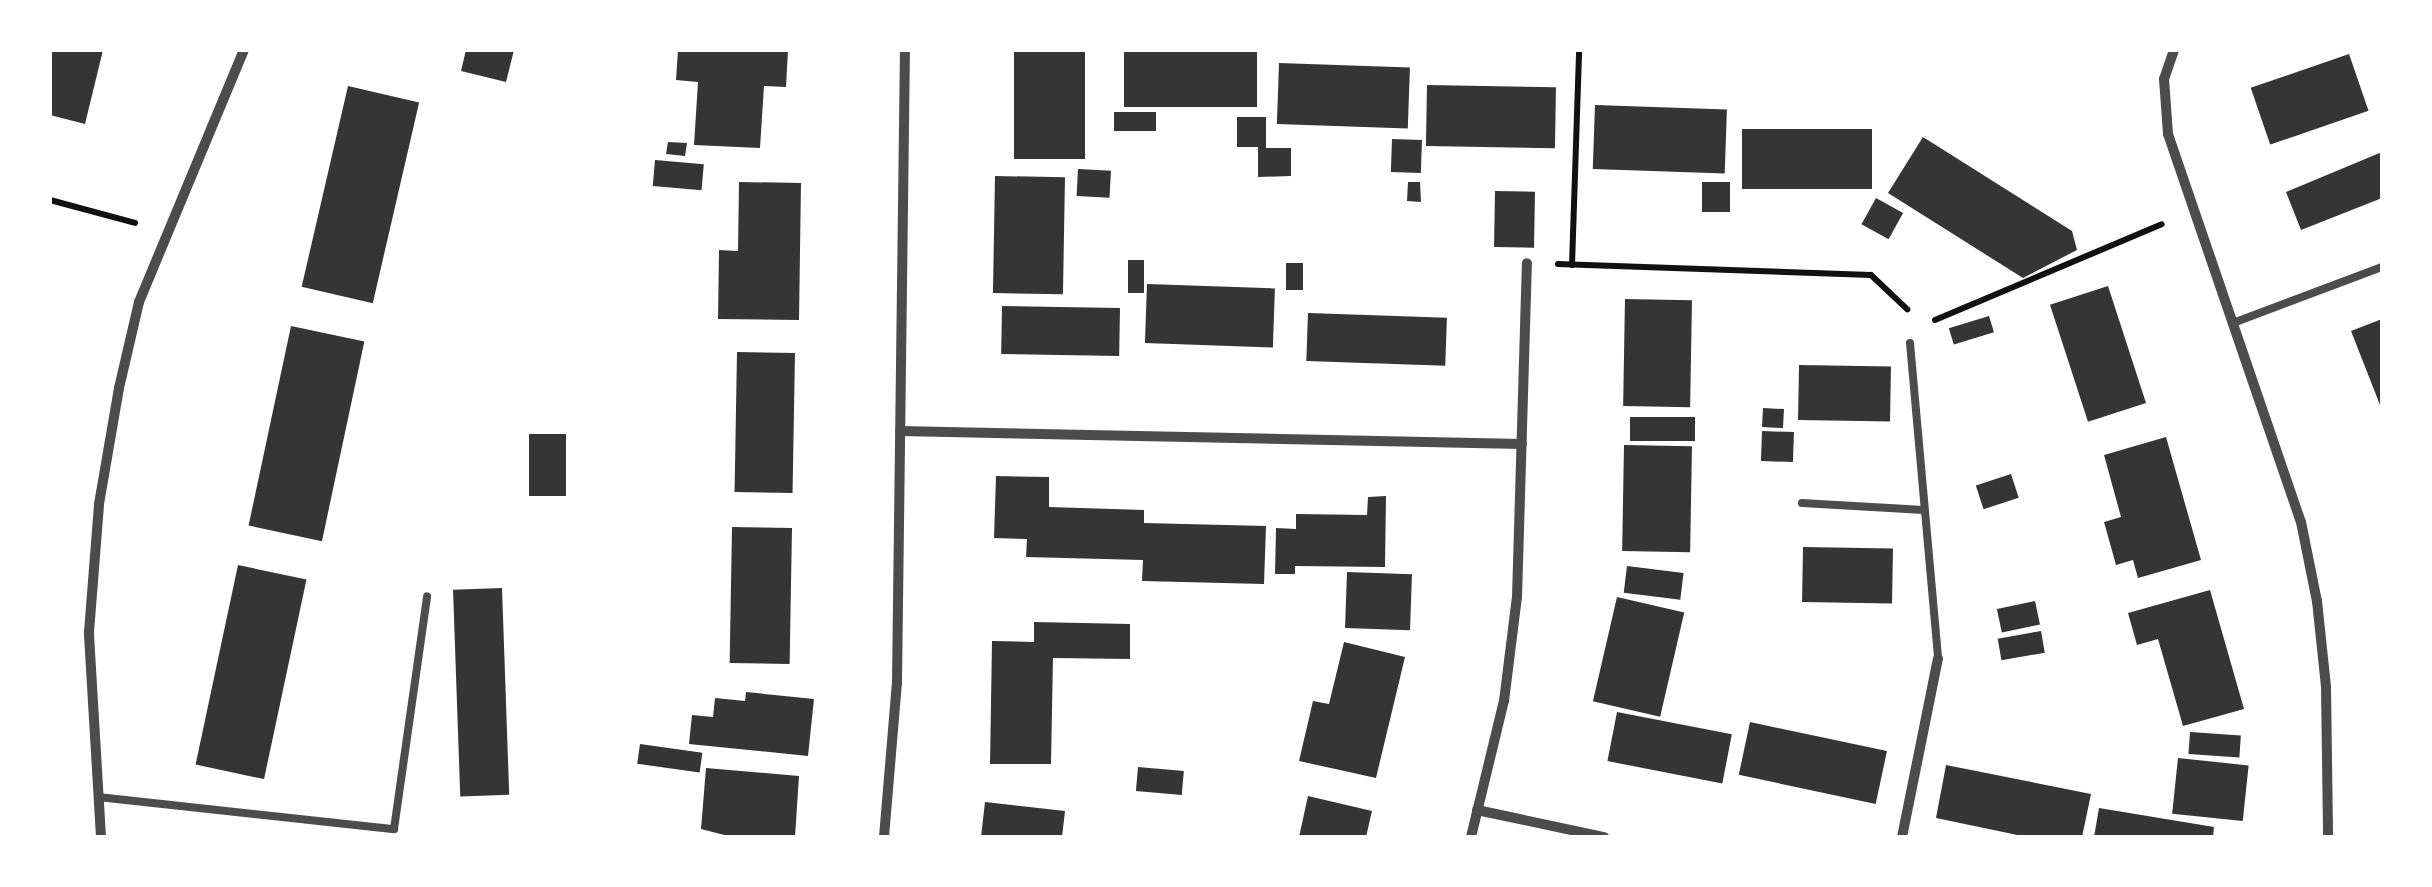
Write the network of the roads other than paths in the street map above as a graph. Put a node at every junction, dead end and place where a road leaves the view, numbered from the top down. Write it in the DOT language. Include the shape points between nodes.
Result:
graph roads {
  1 [pos="244,50"];
  2 [pos="906,50"];
  3 [pos="2174,50"];
  4 [pos="1527,263"];
  5 [pos="2382,267"];
  6 [pos="2232,323"];
  7 [pos="1910,343"];
  8 [pos="900,431"];
  9 [pos="1522,444"];
  10 [pos="1802,503"];
  11 [pos="1924,510"];
  12 [pos="427,596"];
  13 [pos="1938,659"];
  14 [pos="98,797"];
  15 [pos="1477,810"];
  16 [pos="102,837"];
  17 [pos="884,837"];
  18 [pos="1470,837"];
  19 [pos="1604,837"];
  20 [pos="1902,837"];
  21 [pos="2328,837"];
  1 -- 14 [label="street" via="139,302 99,504 89,632"];
  2 -- 8 [label="street"];
  3 -- 6 [label="street" via="2164,79 2168,134"];
  4 -- 9 [label="street"];
  5 -- 6 [label="lane"];
  6 -- 21 [label="street" via="2301,522 2317,602 2326,687"];
  7 -- 11 [label="lane"];
  8 -- 9 [label="street"];
  8 -- 17 [label="street" via="897,683"];
  9 -- 15 [label="street" via="1517,598 1504,701"];
  10 -- 11 [label="lane"];
  11 -- 13 [label="lane"];
  12 -- 14 [label="lane" via="394,829"];
  13 -- 20 [label="street"];
  14 -- 16 [label="street"];
  15 -- 18 [label="street"];
  15 -- 19 [label="street"];
}
